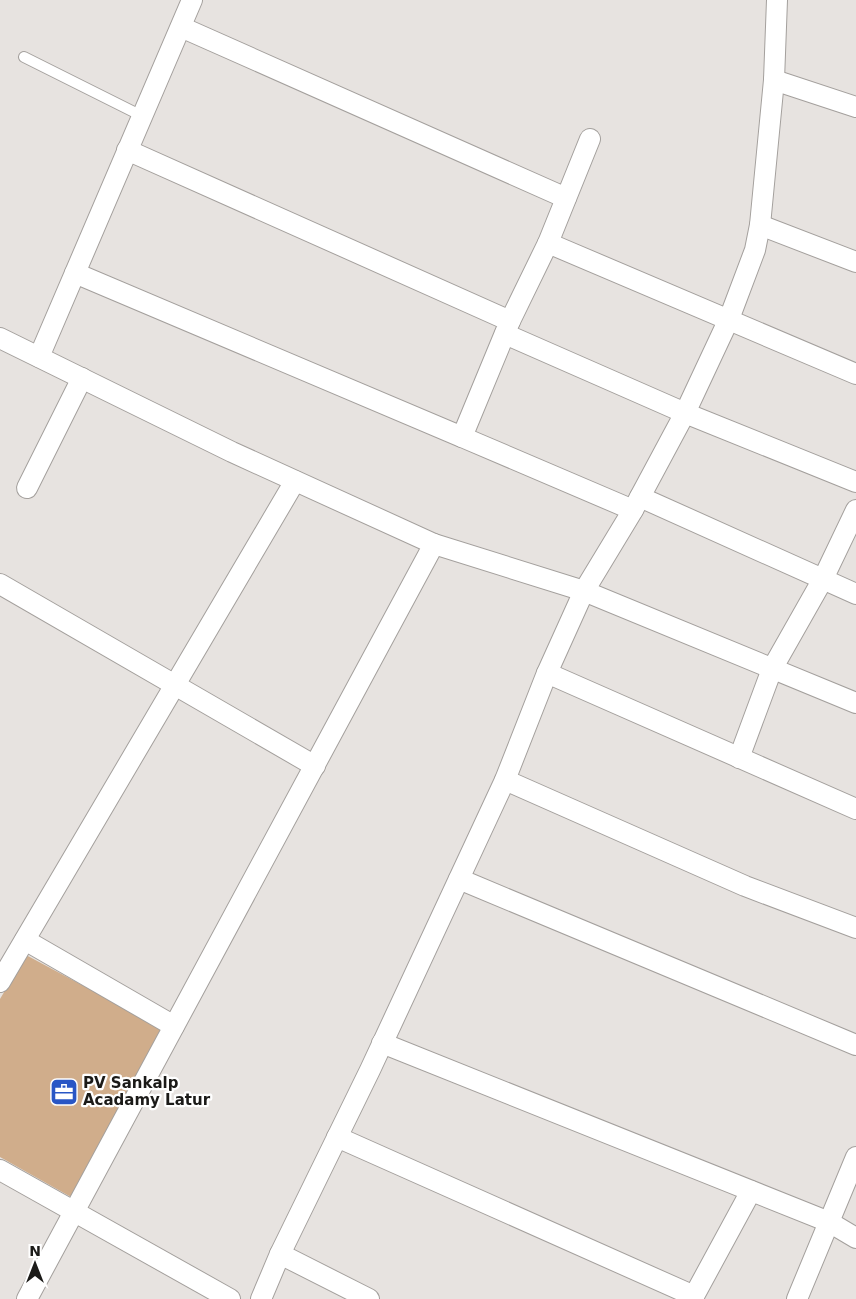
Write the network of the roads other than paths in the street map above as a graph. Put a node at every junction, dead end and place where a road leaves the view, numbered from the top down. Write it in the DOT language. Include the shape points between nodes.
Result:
graph roads {
  1 [pos="192,0"];
  2 [pos="777,0"];
  3 [pos="181,27"];
  4 [pos="24,58"];
  5 [pos="774,80"];
  6 [pos="856,107"];
  7 [pos="142,116"];
  8 [pos="590,139"];
  9 [pos="127,150"];
  10 [pos="566,198"];
  11 [pos="760,225"];
  12 [pos="548,243"];
  13 [pos="856,262"];
  14 [pos="75,273"];
  15 [pos="730,319"];
  16 [pos="507,327"];
  17 [pos="0,338"];
  18 [pos="38,357"];
  19 [pos="856,374"];
  20 [pos="82,378"];
  21 [pos="685,413"];
  22 [pos="462,438"];
  23 [pos="295,481"];
  24 [pos="856,482"];
  25 [pos="27,488"];
  26 [pos="637,503"];
  27 [pos="856,510"];
  28 [pos="434,544"];
  29 [pos="823,579"];
  30 [pos="0,584"];
  31 [pos="584,591"];
  32 [pos="856,594"];
  33 [pos="772,669"];
  34 [pos="547,673"];
  35 [pos="175,686"];
  36 [pos="856,703"];
  37 [pos="739,758"];
  38 [pos="315,766"];
  39 [pos="506,780"];
  40 [pos="856,810"];
  41 [pos="459,879"];
  42 [pos="856,928"];
  43 [pos="25,940"];
  44 [pos="0,982"];
  45 [pos="174,1026"];
  46 [pos="382,1043"];
  47 [pos="856,1045"];
  48 [pos="337,1137"];
  49 [pos="856,1157"];
  50 [pos="0,1170"];
  51 [pos="751,1191"];
  52 [pos="74,1210"];
  53 [pos="829,1222"];
  54 [pos="856,1238"];
  55 [pos="280,1254"];
  56 [pos="694,1298"];
  57 [pos="28,1299"];
  58 [pos="230,1299"];
  59 [pos="261,1299"];
  60 [pos="369,1299"];
  61 [pos="797,1299"];
  1 -- 3 [label="street"];
  2 -- 5 [label="street"];
  3 -- 7 [label="street"];
  3 -- 10 [label="street"];
  4 -- 7 [label="lane"];
  5 -- 6 [label="street"];
  5 -- 11 [label="street"];
  7 -- 9 [label="street"];
  8 -- 10 [label="street"];
  9 -- 14 [label="street"];
  9 -- 16 [label="street"];
  10 -- 12 [label="street"];
  11 -- 13 [label="street"];
  11 -- 15 [label="street" via="755,250"];
  12 -- 15 [label="street"];
  12 -- 16 [label="street"];
  14 -- 18 [label="street"];
  14 -- 22 [label="street"];
  15 -- 19 [label="street"];
  15 -- 21 [label="street"];
  16 -- 21 [label="street"];
  16 -- 22 [label="street"];
  17 -- 18 [label="street"];
  18 -- 20 [label="street"];
  20 -- 23 [label="street"];
  20 -- 25 [label="street"];
  21 -- 24 [label="street"];
  21 -- 26 [label="street"];
  22 -- 26 [label="street"];
  23 -- 28 [label="street"];
  23 -- 35 [label="street"];
  26 -- 29 [label="street"];
  26 -- 31 [label="street"];
  27 -- 29 [label="street"];
  28 -- 31 [label="street"];
  28 -- 38 [label="street"];
  29 -- 32 [label="street"];
  29 -- 33 [label="street"];
  30 -- 35 [label="street"];
  31 -- 33 [label="street"];
  31 -- 34 [label="street"];
  33 -- 36 [label="street"];
  33 -- 37 [label="street"];
  34 -- 37 [label="street"];
  34 -- 39 [label="street"];
  35 -- 38 [label="street"];
  35 -- 43 [label="street"];
  37 -- 40 [label="street"];
  38 -- 45 [label="street"];
  39 -- 41 [label="street"];
  39 -- 42 [label="street" via="746,886"];
  41 -- 46 [label="street"];
  41 -- 47 [label="street"];
  43 -- 44 [label="street"];
  43 -- 45 [label="street"];
  45 -- 52 [label="street"];
  46 -- 48 [label="street"];
  46 -- 51 [label="street"];
  48 -- 55 [label="street"];
  48 -- 56 [label="street"];
  49 -- 53 [label="street"];
  50 -- 52 [label="street"];
  51 -- 53 [label="street"];
  51 -- 56 [label="street"];
  52 -- 57 [label="street"];
  52 -- 58 [label="street"];
  53 -- 54 [label="street"];
  53 -- 61 [label="street"];
  55 -- 59 [label="street"];
  55 -- 60 [label="street"];
}
